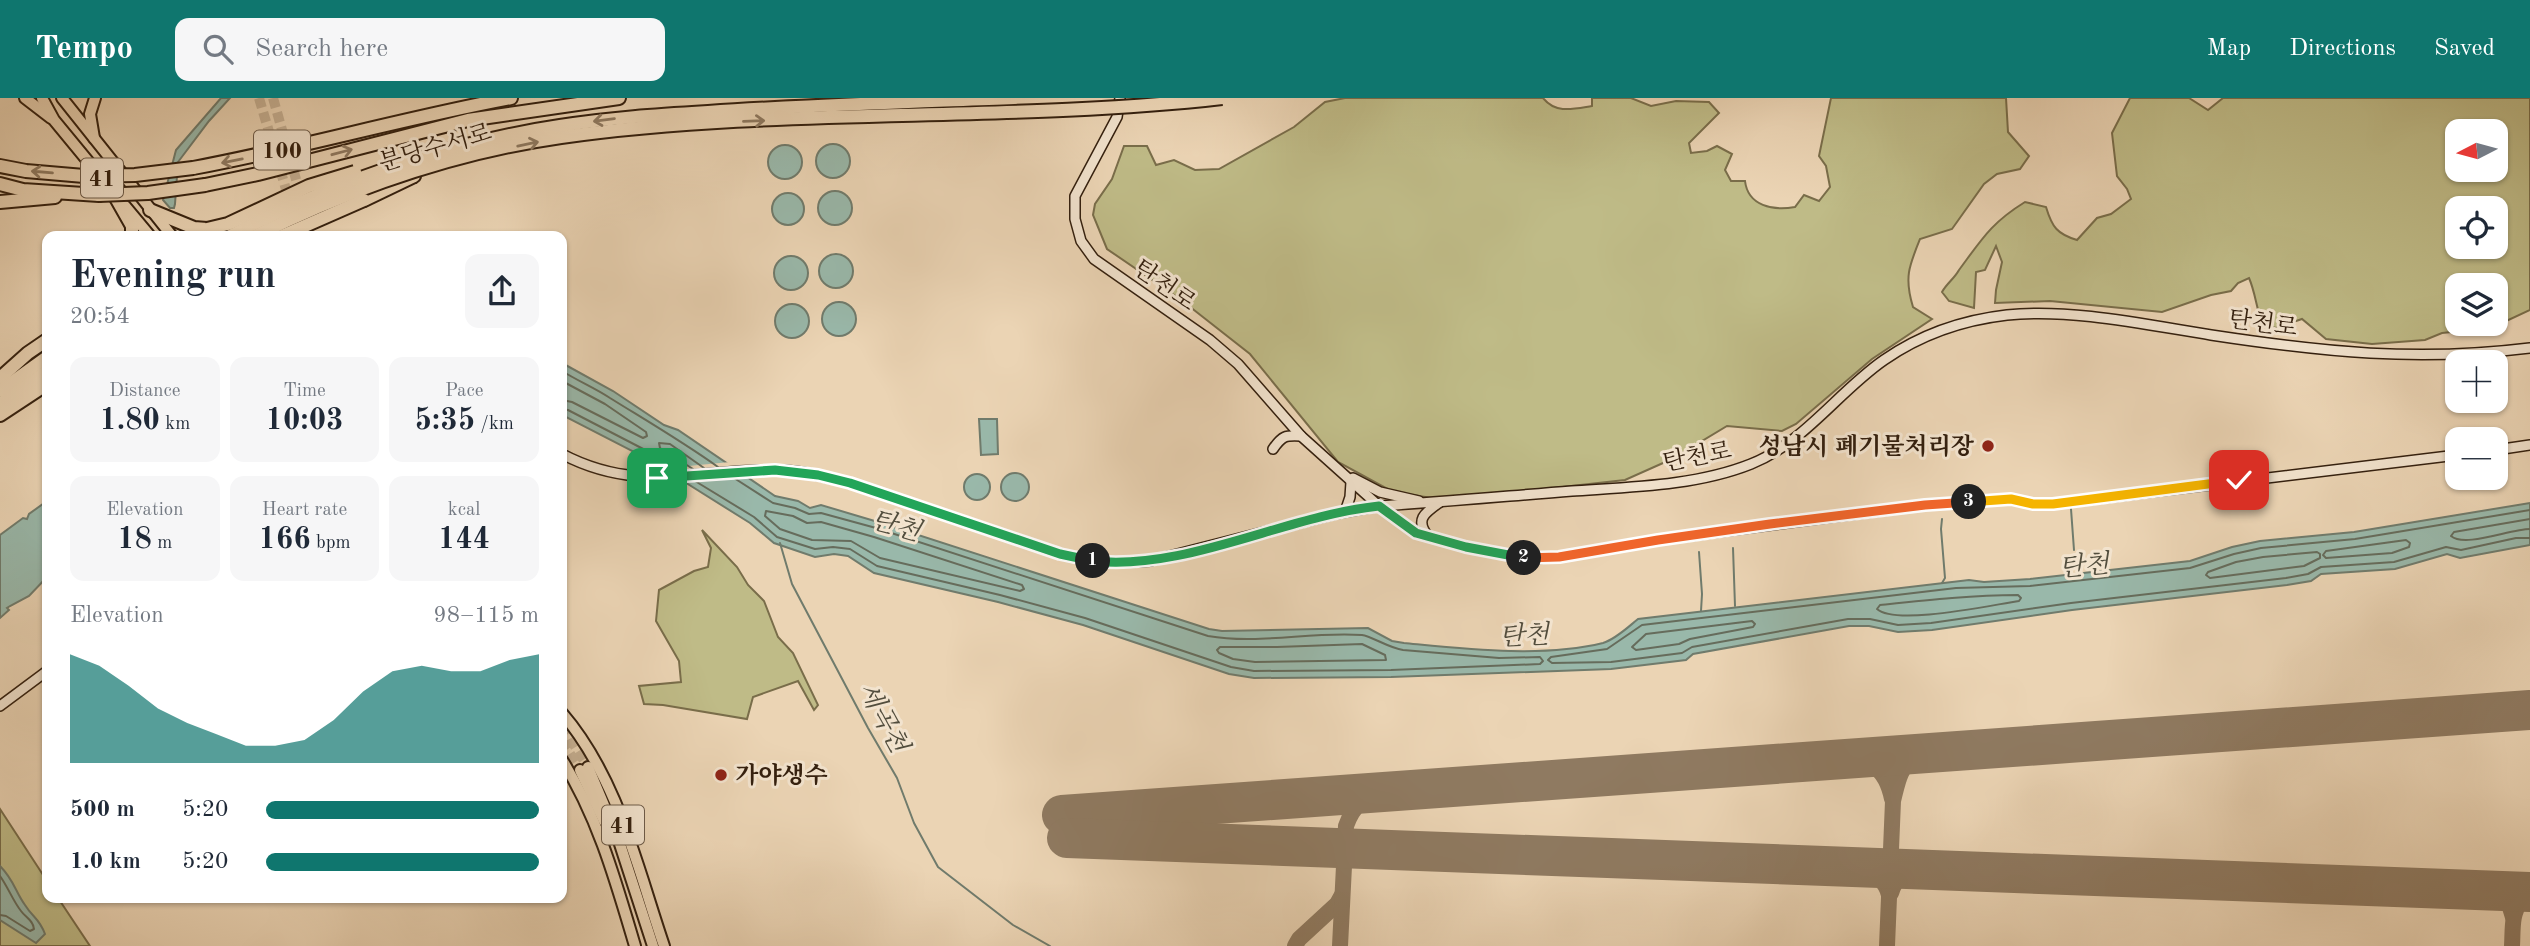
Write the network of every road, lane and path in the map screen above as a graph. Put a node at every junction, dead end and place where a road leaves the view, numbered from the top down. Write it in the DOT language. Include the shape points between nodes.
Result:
graph roads {
  1 [pos="25,98"];
  2 [pos="42,98"];
  3 [pos="62,98"];
  4 [pos="96,98"];
  5 [pos="511,98"];
  6 [pos="619,98"];
  7 [pos="1014,98"];
  8 [pos="1120,98"];
  9 [pos="1223,98"];
  10 [pos="54,120"];
  11 [pos="94,141"];
  12 [pos="432,161"];
  13 [pos="0,166"];
  14 [pos="0,184"];
  15 [pos="111,188"];
  16 [pos="78,194"];
  17 [pos="0,202"];
  18 [pos="150,210"];
  19 [pos="132,231"];
  20 [pos="146,231"];
  21 [pos="168,231"];
  22 [pos="240,231"];
  23 [pos="266,231"];
  24 [pos="292,231"];
  25 [pos="42,343"];
  26 [pos="2530,348"];
  27 [pos="0,378"];
  28 [pos="35,383"];
  29 [pos="0,391"];
  30 [pos="0,404"];
  31 [pos="0,415"];
  32 [pos="1301,436"];
  33 [pos="2530,445"];
  34 [pos="2508,448"];
  35 [pos="1273,449"];
  36 [pos="567,456"];
  37 [pos="2445,456"];
  38 [pos="1335,467"];
  39 [pos="1351,482"];
  40 [pos="1441,501"];
  41 [pos="1424,502"];
  42 [pos="1379,506"];
  43 [pos="1345,512"];
  44 [pos="1429,537"];
  45 [pos="42,675"];
  46 [pos="0,706"];
  47 [pos="567,719"];
  48 [pos="567,729"];
  49 [pos="579,735"];
  50 [pos="567,768"];
  51 [pos="635,946"];
  52 [pos="645,946"];
  53 [pos="653,946"];
  54 [pos="664,946"];
  1 -- 10 [label="main road"];
  2 -- 10 [label="main road, 41"];
  3 -- 11 [label="main road, 41"];
  4 -- 11 [label="main road" via="90,114"];
  5 -- 13 [label="highway, 100, one-way, bridge" via="193,169 84,176"];
  16 -- 6 [label="highway, 100, one-way, bridge" via="148,193 205,185 468,120"];
  7 -- 12 [label="highway, 분당수서로, one-way, bridge" via="635,117 499,138"];
  8 -- 32 [label="main road, 탄천로" via="1117,117 1075,196 1080,241 1094,259 1238,364"];
  12 -- 9 [label="highway, 분당수서로, one-way, bridge" via="636,128"];
  10 -- 15 [label="main road, 41"];
  11 -- 18 [label="main road, 41"];
  12 -- 18 [label="highway, bridge" via="355,172 207,229"];
  12 -- 22 [label="highway, 분당수서로, bridge" via="306,200"];
  12 -- 23 [label="highway, 분당수서로, bridge"];
  12 -- 24 [label="highway, bridge"];
  14 -- 16 [label="highway, 100"];
  15 -- 19 [label="highway"];
  15 -- 20 [label="main road, 41"];
  16 -- 17 [label="highway"];
  18 -- 21 [label="main road, 41"];
  25 -- 27 [label="highway"];
  26 -- 40 [label="main road, 탄천로" via="2477,355 2356,354 2102,319 2008,315 1966,321 1882,361 1794,439 1752,464 1705,477 1637,486"];
  28 -- 29 [label="highway"];
  28 -- 30 [label="highway"];
  28 -- 31 [label="highway"];
  32 -- 35 [label="main road" via="1281,437"];
  32 -- 38 [label="main road, 탄천로"];
  33 -- 34 [label="main road"];
  36 -- 43 [label="main road" via="618,475 657,478 775,470 818,475 1060,554 1114,563 1150,561"];
  37 -- 44 [label="main road" via="2053,504 2011,499 1925,505 1559,557 1512,557"];
  38 -- 39 [label="main road, 탄천로"];
  38 -- 41 [label="main road" via="1380,492"];
  39 -- 42 [label="main road, 탄천로"];
  39 -- 43 [label="main road"];
  40 -- 41 [label="main road, 탄천로"];
  40 -- 44 [label="main road" via="1420,521"];
  41 -- 42 [label="main road, 탄천로"];
  42 -- 43 [label="main road"];
  42 -- 44 [label="main road"];
  45 -- 46 [label="main road"];
  47 -- 49 [label="main road, 41"];
  48 -- 49 [label="main road"];
  49 -- 54 [label="main road, 41" via="620,815"];
  50 -- 51 [label="main road, 41" via="598,830"];
  52 -- 53 [label="main road" via="584,768 619,841"];
}
